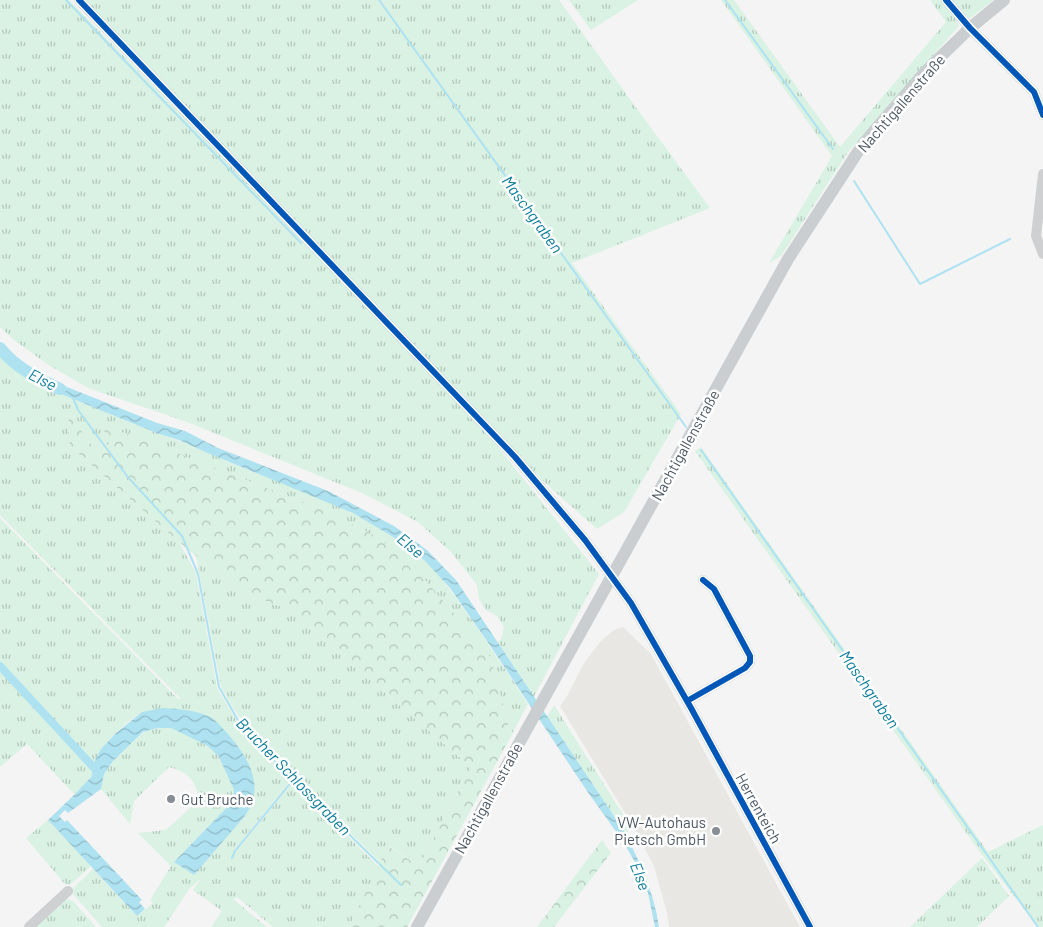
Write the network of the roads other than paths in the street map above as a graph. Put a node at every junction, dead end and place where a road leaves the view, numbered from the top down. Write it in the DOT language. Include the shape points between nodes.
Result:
graph roads {
  1 [pos="79,0"];
  2 [pos="946,0"];
  3 [pos="1004,0"];
  4 [pos="970,28"];
  5 [pos="1043,115"];
  6 [pos="1043,174"];
  7 [pos="1043,254"];
  8 [pos="612,577"];
  9 [pos="703,580"];
  10 [pos="687,701"];
  11 [pos="68,891"];
  12 [pos="29,927"];
  13 [pos="417,927"];
  14 [pos="810,927"];
  1 -- 8 [label="street, Herrenteich" via="516,457"];
  2 -- 4 [label="street"];
  3 -- 4 [label="main road, Nachtigallenstraße"];
  4 -- 5 [label="street" via="1034,92"];
  4 -- 8 [label="main road, Nachtigallenstraße" via="926,71 863,144 793,250"];
  6 -- 7 [label="street" via="1036,236"];
  8 -- 10 [label="street, Herrenteich" via="631,603"];
  8 -- 13 [label="main road, Nachtigallenstraße"];
  9 -- 10 [label="street" via="714,589 750,656 750,662"];
  10 -- 14 [label="street, Herrenteich"];
  11 -- 12 [label="street"];
}
